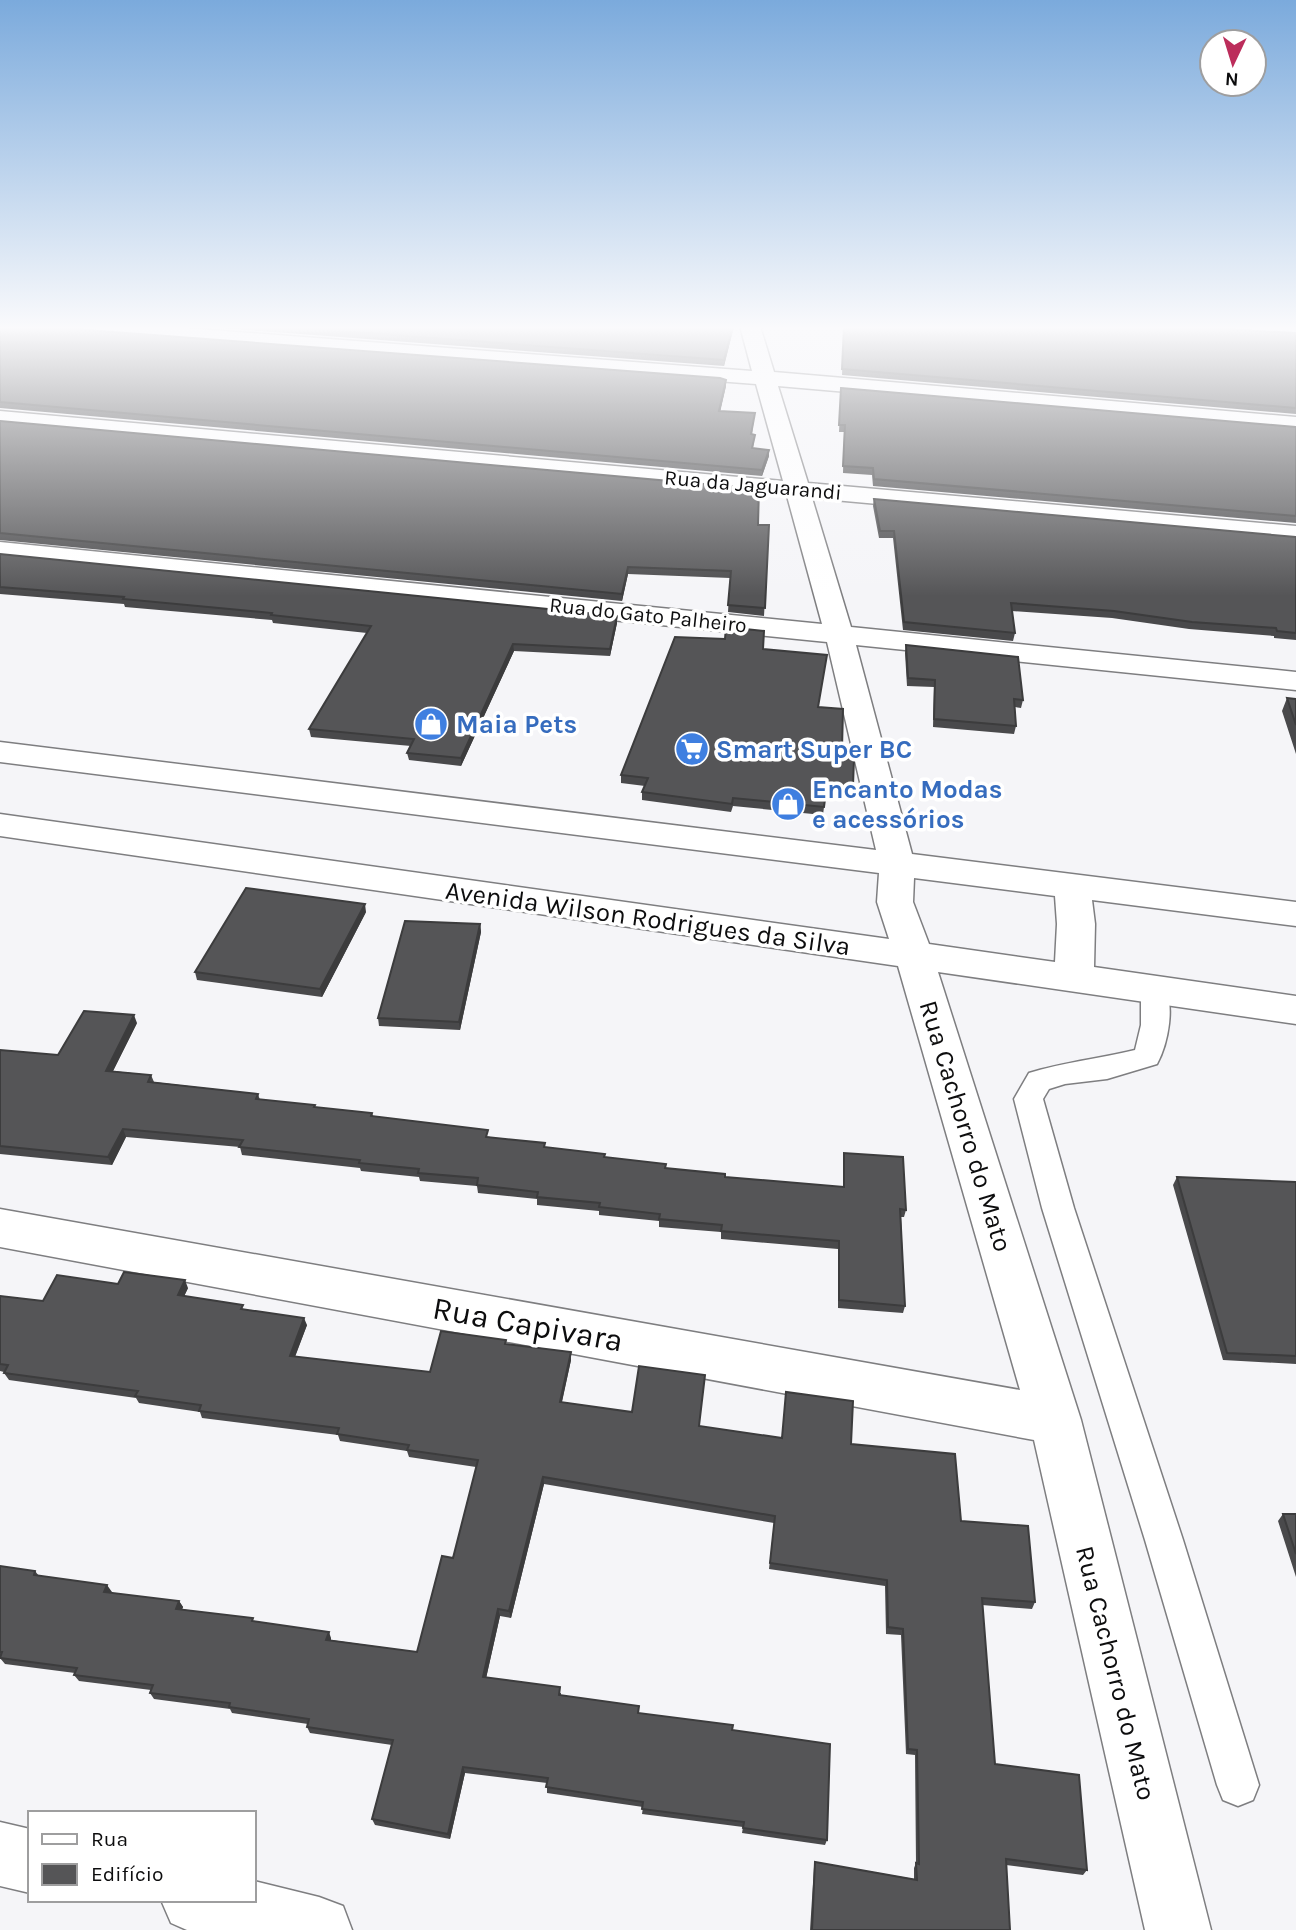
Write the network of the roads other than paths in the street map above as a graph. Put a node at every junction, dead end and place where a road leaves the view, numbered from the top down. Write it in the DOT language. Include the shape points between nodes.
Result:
graph roads {
  1 [pos="775,416"];
  2 [pos="1204,416"];
  3 [pos="0,418"];
  4 [pos="1296,424"];
  5 [pos="797,489"];
  6 [pos="1296,534"];
  7 [pos="0,550"];
  8 [pos="839,634"];
  9 [pos="1296,681"];
  10 [pos="0,752"];
  11 [pos="0,825"];
  12 [pos="897,863"];
  13 [pos="1072,885"];
  14 [pos="1296,914"];
  15 [pos="914,956"];
  16 [pos="1074,979"];
  17 [pos="1154,990"];
  18 [pos="1296,1010"];
  19 [pos="0,1228"];
  20 [pos="1055,1420"];
  21 [pos="1238,1785"];
  22 [pos="0,1854"];
  23 [pos="28,1861"];
  24 [pos="202,1902"];
  25 [pos="319,1930"];
  26 [pos="1178,1930"];
  1 -- 5 [label="street, Rua Cachorro do Mato"];
  2 -- 4 [label="street"];
  3 -- 5 [label="street, Rua da Jaguarandi"];
  5 -- 6 [label="street, Rua da Jaguarandi"];
  5 -- 8 [label="street, Rua Cachorro do Mato"];
  7 -- 8 [label="street, Rua do Gato Palheiro"];
  8 -- 9 [label="street, Rua do Gato Palheiro"];
  8 -- 12 [label="street, Rua Cachorro do Mato"];
  10 -- 12 [label="street"];
  11 -- 15 [label="street, Avenida Wilson Rodrigues da Silva"];
  12 -- 13 [label="street"];
  12 -- 15 [label="street, Rua Cachorro do Mato" via="895,902"];
  13 -- 14 [label="street"];
  13 -- 16 [label="street"];
  15 -- 16 [label="street, Avenida Wilson Rodrigues da Silva"];
  15 -- 20 [label="street, Rua Cachorro do Mato"];
  16 -- 17 [label="street, Avenida Wilson Rodrigues da Silva"];
  17 -- 18 [label="street, Avenida Wilson Rodrigues da Silva"];
  17 -- 21 [label="lane" via="1155,1025 1147,1057 1064,1073 1039,1082 1028,1099"];
  19 -- 20 [label="street, Rua Capivara"];
  20 -- 26 [label="street, Rua Cachorro do Mato"];
  22 -- 23 [label="street"];
  24 -- 25 [label="street"];
}
